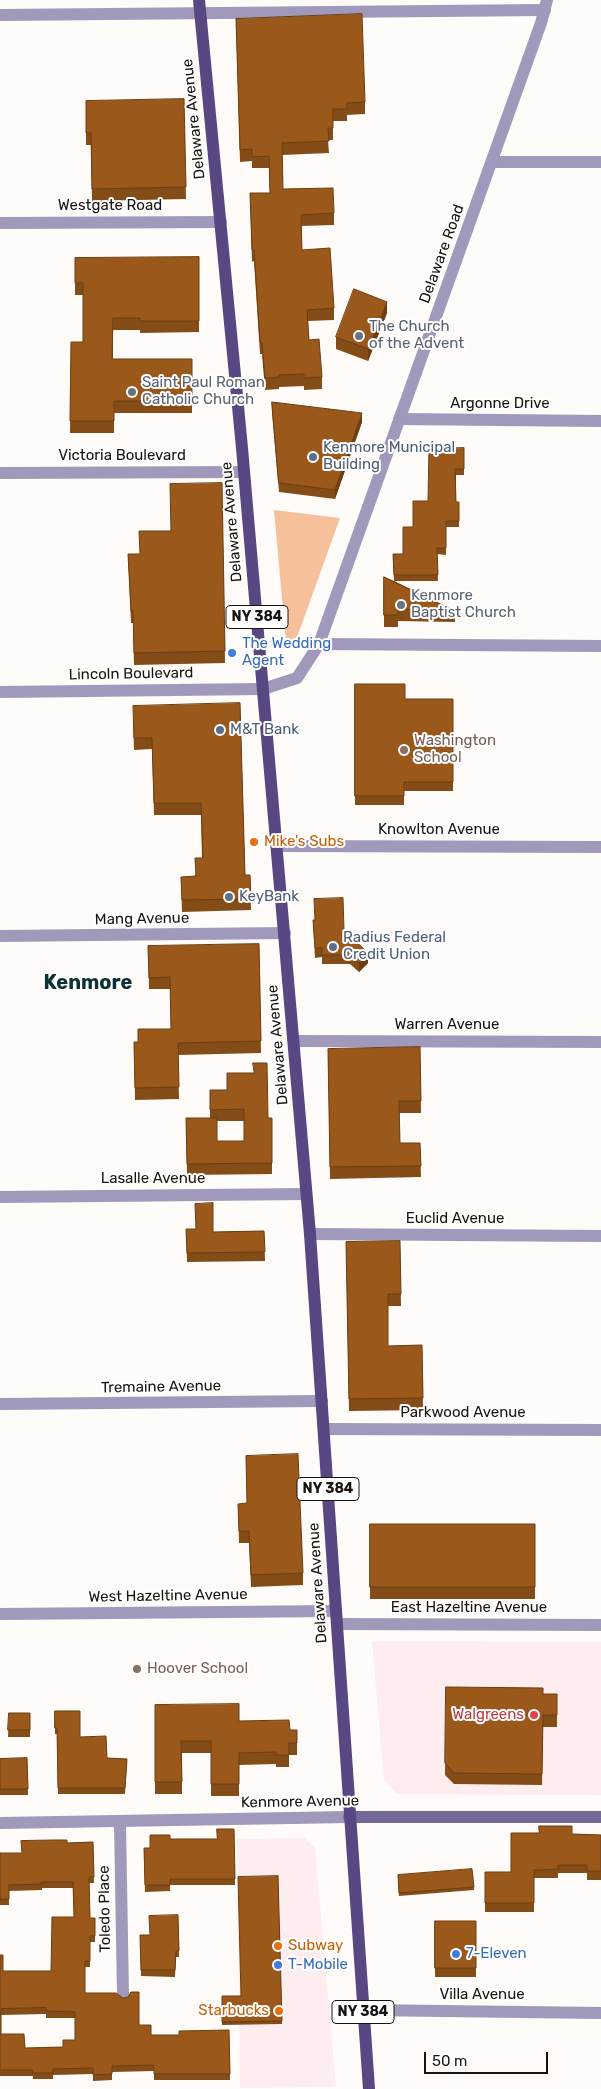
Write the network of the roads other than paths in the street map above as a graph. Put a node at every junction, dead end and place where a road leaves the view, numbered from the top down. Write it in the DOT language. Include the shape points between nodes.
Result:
graph roads {
  1 [pos="198,0"];
  2 [pos="546,5"];
  3 [pos="200,14"];
  4 [pos="0,15"];
  5 [pos="492,162"];
  6 [pos="601,162"];
  7 [pos="221,222"];
  8 [pos="0,223"];
  9 [pos="399,419"];
  10 [pos="601,421"];
  11 [pos="244,472"];
  12 [pos="0,473"];
  13 [pos="320,644"];
  14 [pos="601,646"];
  15 [pos="263,689"];
  16 [pos="0,692"];
  17 [pos="277,846"];
  18 [pos="601,847"];
  19 [pos="284,933"];
  20 [pos="0,936"];
  21 [pos="294,1041"];
  22 [pos="601,1042"];
  23 [pos="306,1194"];
  24 [pos="0,1196"];
  25 [pos="310,1234"];
  26 [pos="601,1236"];
  27 [pos="322,1401"];
  28 [pos="0,1404"];
  29 [pos="324,1429"];
  30 [pos="601,1430"];
  31 [pos="0,1614"];
  32 [pos="336,1617"];
  33 [pos="601,1625"];
  34 [pos="349,1817"];
  35 [pos="601,1817"];
  36 [pos="120,1822"];
  37 [pos="0,1823"];
  38 [pos="123,1996"];
  39 [pos="363,2010"];
  40 [pos="601,2013"];
  41 [pos="369,2089"];
  1 -- 3 [label="main road, Delaware Avenue / NY 384"];
  2 -- 3 [label="street"];
  2 -- 5 [label="street, Delaware Road"];
  3 -- 4 [label="street"];
  3 -- 7 [label="main road, Delaware Avenue / NY 384"];
  5 -- 6 [label="street"];
  5 -- 9 [label="street, Delaware Road"];
  7 -- 8 [label="street, Westgate Road"];
  7 -- 11 [label="main road, Delaware Avenue / NY 384"];
  9 -- 10 [label="street, Argonne Drive"];
  9 -- 13 [label="street, Delaware Road"];
  11 -- 12 [label="street, Victoria Boulevard"];
  11 -- 15 [label="main road, Delaware Avenue / NY 384"];
  13 -- 14 [label="street"];
  13 -- 15 [label="street, Delaware Road" via="297,678"];
  15 -- 16 [label="street, Lincoln Boulevard"];
  15 -- 17 [label="main road, Delaware Avenue / NY 384"];
  17 -- 18 [label="street, Knowlton Avenue"];
  17 -- 19 [label="main road, Delaware Avenue / NY 384"];
  19 -- 20 [label="street, Mang Avenue"];
  19 -- 21 [label="main road, Delaware Avenue / NY 384"];
  21 -- 22 [label="street, Warren Avenue"];
  21 -- 23 [label="main road, Delaware Avenue / NY 384"];
  23 -- 24 [label="street, Lasalle Avenue"];
  23 -- 25 [label="main road, Delaware Avenue / NY 384"];
  25 -- 26 [label="street, Euclid Avenue"];
  25 -- 27 [label="main road, Delaware Avenue / NY 384"];
  27 -- 28 [label="street, Tremaine Avenue"];
  27 -- 29 [label="main road, Delaware Avenue / NY 384"];
  29 -- 30 [label="street, Parkwood Avenue"];
  29 -- 32 [label="main road, Delaware Avenue / NY 384"];
  31 -- 32 [label="street, West Hazeltine Avenue"];
  32 -- 33 [label="street, East Hazeltine Avenue"];
  32 -- 34 [label="main road, Delaware Avenue / NY 384"];
  34 -- 35 [label="main road, Kenmore Avenue"];
  34 -- 36 [label="street, Kenmore Avenue"];
  34 -- 39 [label="main road, Delaware Avenue / NY 384"];
  36 -- 37 [label="street, Kenmore Avenue"];
  36 -- 38 [label="street, Toledo Place"];
  39 -- 40 [label="street, Villa Avenue"];
  39 -- 41 [label="main road, Delaware Avenue / NY 384"];
}
